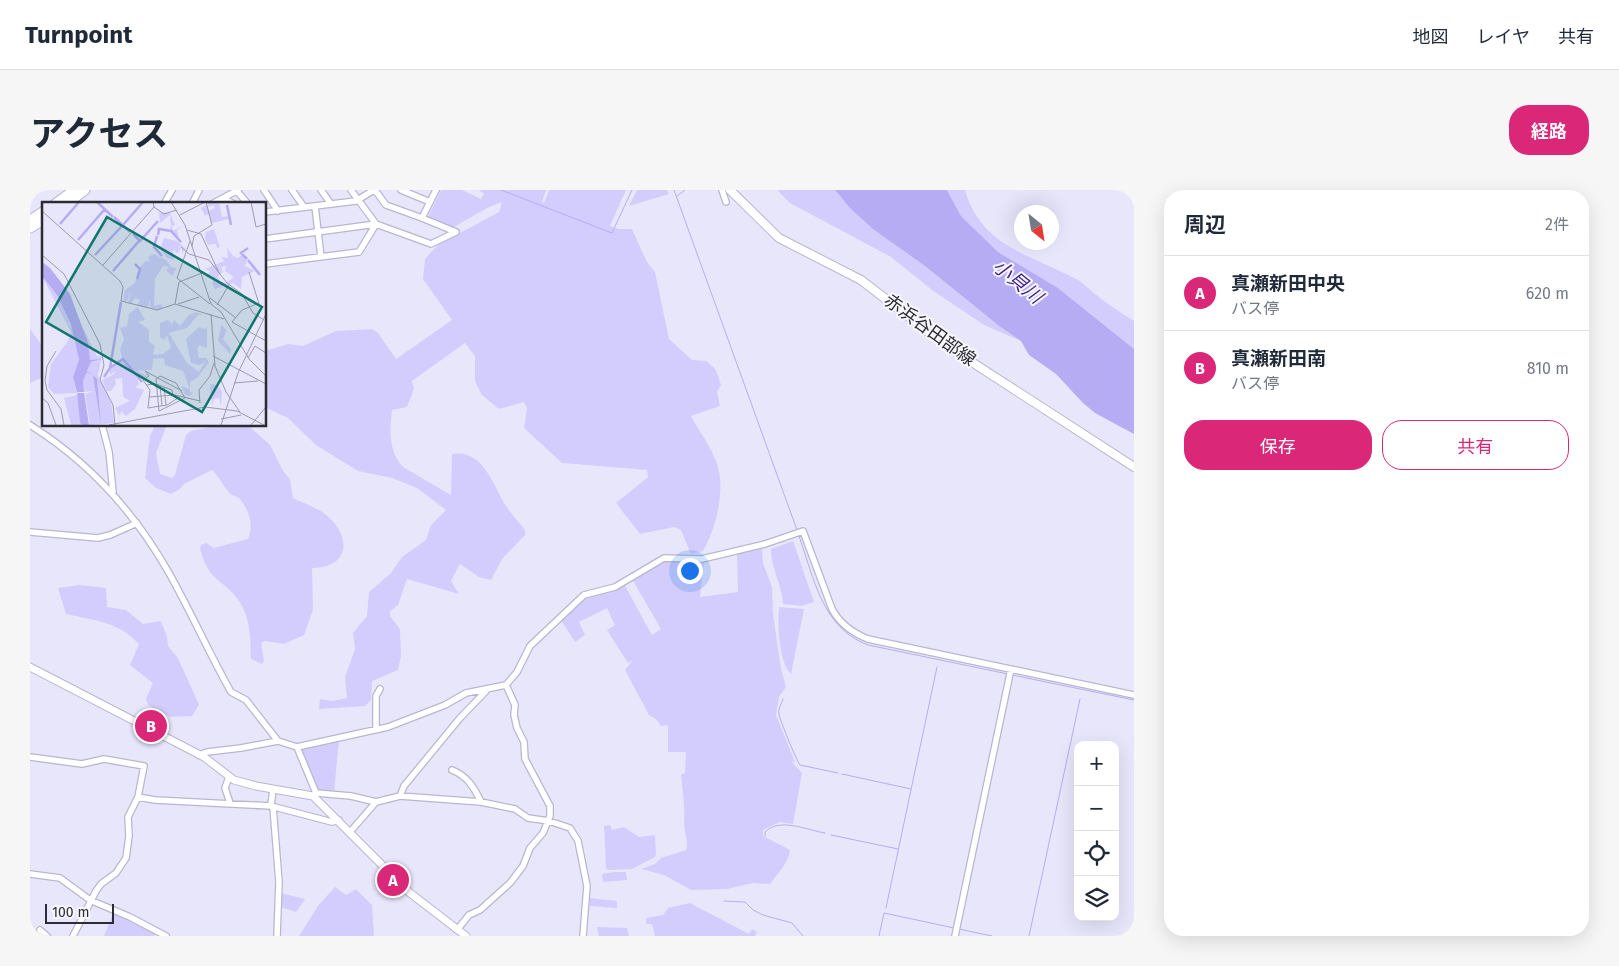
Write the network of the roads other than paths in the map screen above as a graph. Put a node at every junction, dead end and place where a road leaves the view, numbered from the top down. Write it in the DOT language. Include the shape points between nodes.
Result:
graph roads {
  1 [pos="74,190"];
  2 [pos="85,190"];
  3 [pos="172,190"];
  4 [pos="199,190"];
  5 [pos="237,190"];
  6 [pos="264,190"];
  7 [pos="292,190"];
  8 [pos="321,190"];
  9 [pos="351,190"];
  10 [pos="375,190"];
  11 [pos="401,190"];
  12 [pos="436,190"];
  13 [pos="722,190"];
  14 [pos="730,190"];
  15 [pos="224,199"];
  16 [pos="358,200"];
  17 [pos="59,202"];
  18 [pos="69,202"];
  19 [pos="165,202"];
  20 [pos="193,202"];
  21 [pos="217,202"];
  22 [pos="230,202"];
  23 [pos="246,202"];
  24 [pos="430,202"];
  25 [pos="726,202"];
  26 [pos="331,204"];
  27 [pos="315,206"];
  28 [pos="304,207"];
  29 [pos="278,211"];
  30 [pos="42,212"];
  31 [pos="266,212"];
  32 [pos="422,218"];
  33 [pos="30,220"];
  34 [pos="42,221"];
  35 [pos="376,224"];
  36 [pos="30,228"];
  37 [pos="318,233"];
  38 [pos="266,239"];
  39 [pos="321,257"];
  40 [pos="266,264"];
  41 [pos="30,425"];
  42 [pos="102,426"];
  43 [pos="1134,467"];
  44 [pos="113,492"];
  45 [pos="137,523"];
  46 [pos="30,532"];
  47 [pos="30,667"];
  48 [pos="1010,673"];
  49 [pos="506,685"];
  50 [pos="380,689"];
  51 [pos="486,691"];
  52 [pos="1134,695"];
  53 [pos="376,730"];
  54 [pos="278,741"];
  55 [pos="297,747"];
  56 [pos="200,755"];
  57 [pos="30,757"];
  58 [pos="452,770"];
  59 [pos="229,777"];
  60 [pos="273,789"];
  61 [pos="314,794"];
  62 [pos="400,796"];
  63 [pos="138,798"];
  64 [pos="376,802"];
  65 [pos="480,802"];
  66 [pos="230,804"];
  67 [pos="272,806"];
  68 [pos="339,820"];
  69 [pos="549,820"];
  70 [pos="350,832"];
  71 [pos="30,874"];
  72 [pos="90,900"];
  73 [pos="40,930"];
  74 [pos="457,930"];
  75 [pos="47,936"];
  76 [pos="72,936"];
  77 [pos="166,936"];
  78 [pos="277,936"];
  79 [pos="466,936"];
  80 [pos="583,936"];
  81 [pos="955,936"];
  1 -- 17 [label="highway"];
  2 -- 18 [label="highway"];
  3 -- 19 [label="street"];
  4 -- 20 [label="street"];
  5 -- 15 [label="street"];
  5 -- 23 [label="street"];
  6 -- 29 [label="street"];
  7 -- 28 [label="street"];
  8 -- 26 [label="street"];
  9 -- 16 [label="street"];
  10 -- 16 [label="street"];
  10 -- 32 [label="street" via="386,205"];
  11 -- 24 [label="street"];
  12 -- 24 [label="street"];
  13 -- 25 [label="street"];
  14 -- 43 [label="main road, 赤浜谷田部線" via="778,238 861,280 944,344"];
  15 -- 21 [label="street"];
  15 -- 22 [label="street"];
  16 -- 26 [label="street"];
  16 -- 35 [label="street"];
  24 -- 32 [label="street"];
  26 -- 27 [label="street"];
  27 -- 28 [label="street"];
  27 -- 37 [label="street"];
  28 -- 29 [label="street"];
  29 -- 31 [label="street"];
  30 -- 33 [label="highway"];
  32 -- 35 [label="street" via="456,232 431,244"];
  34 -- 36 [label="highway"];
  35 -- 37 [label="street"];
  35 -- 39 [label="street" via="359,252"];
  37 -- 38 [label="street"];
  37 -- 39 [label="street"];
  39 -- 40 [label="street"];
  41 -- 44 [label="street"];
  42 -- 44 [label="street"];
  44 -- 45 [label="street"];
  45 -- 46 [label="street" via="98,538"];
  45 -- 54 [label="street" via="169,573 231,692 246,700"];
  47 -- 56 [label="street"];
  48 -- 49 [label="street" via="856,634 832,610 803,531 702,559 664,558 615,587 584,595 530,646 513,679"];
  48 -- 52 [label="street"];
  48 -- 81 [label="street"];
  49 -- 51 [label="street"];
  49 -- 69 [label="street" via="516,705 514,715 524,742 525,759 550,806"];
  50 -- 53 [label="street" via="376,696"];
  51 -- 53 [label="street" via="466,693 445,705"];
  51 -- 62 [label="street" via="404,786"];
  53 -- 55 [label="street"];
  54 -- 55 [label="street"];
  54 -- 56 [label="street"];
  55 -- 61 [label="street"];
  56 -- 59 [label="street"];
  57 -- 63 [label="street" via="82,764 104,759 144,766"];
  58 -- 65 [label="street" via="467,779"];
  59 -- 60 [label="street"];
  59 -- 66 [label="street" via="225,788"];
  60 -- 61 [label="street"];
  60 -- 67 [label="street"];
  61 -- 64 [label="street" via="351,796"];
  61 -- 68 [label="street"];
  62 -- 64 [label="street"];
  62 -- 65 [label="street"];
  63 -- 66 [label="street"];
  63 -- 72 [label="street" via="128,817 130,836 126,858 121,868 101,884"];
  64 -- 70 [label="street"];
  65 -- 69 [label="street" via="515,809 528,818"];
  66 -- 67 [label="street"];
  67 -- 68 [label="street" via="332,822"];
  67 -- 78 [label="street" via="279,882"];
  68 -- 70 [label="street"];
  69 -- 74 [label="street" via="510,882"];
  69 -- 80 [label="street" via="570,828 578,841 587,886"];
  70 -- 74 [label="street" via="410,893"];
  71 -- 72 [label="street" via="60,878"];
  72 -- 76 [label="street"];
  72 -- 77 [label="street"];
  73 -- 75 [label="street"];
  74 -- 79 [label="street"];
}
